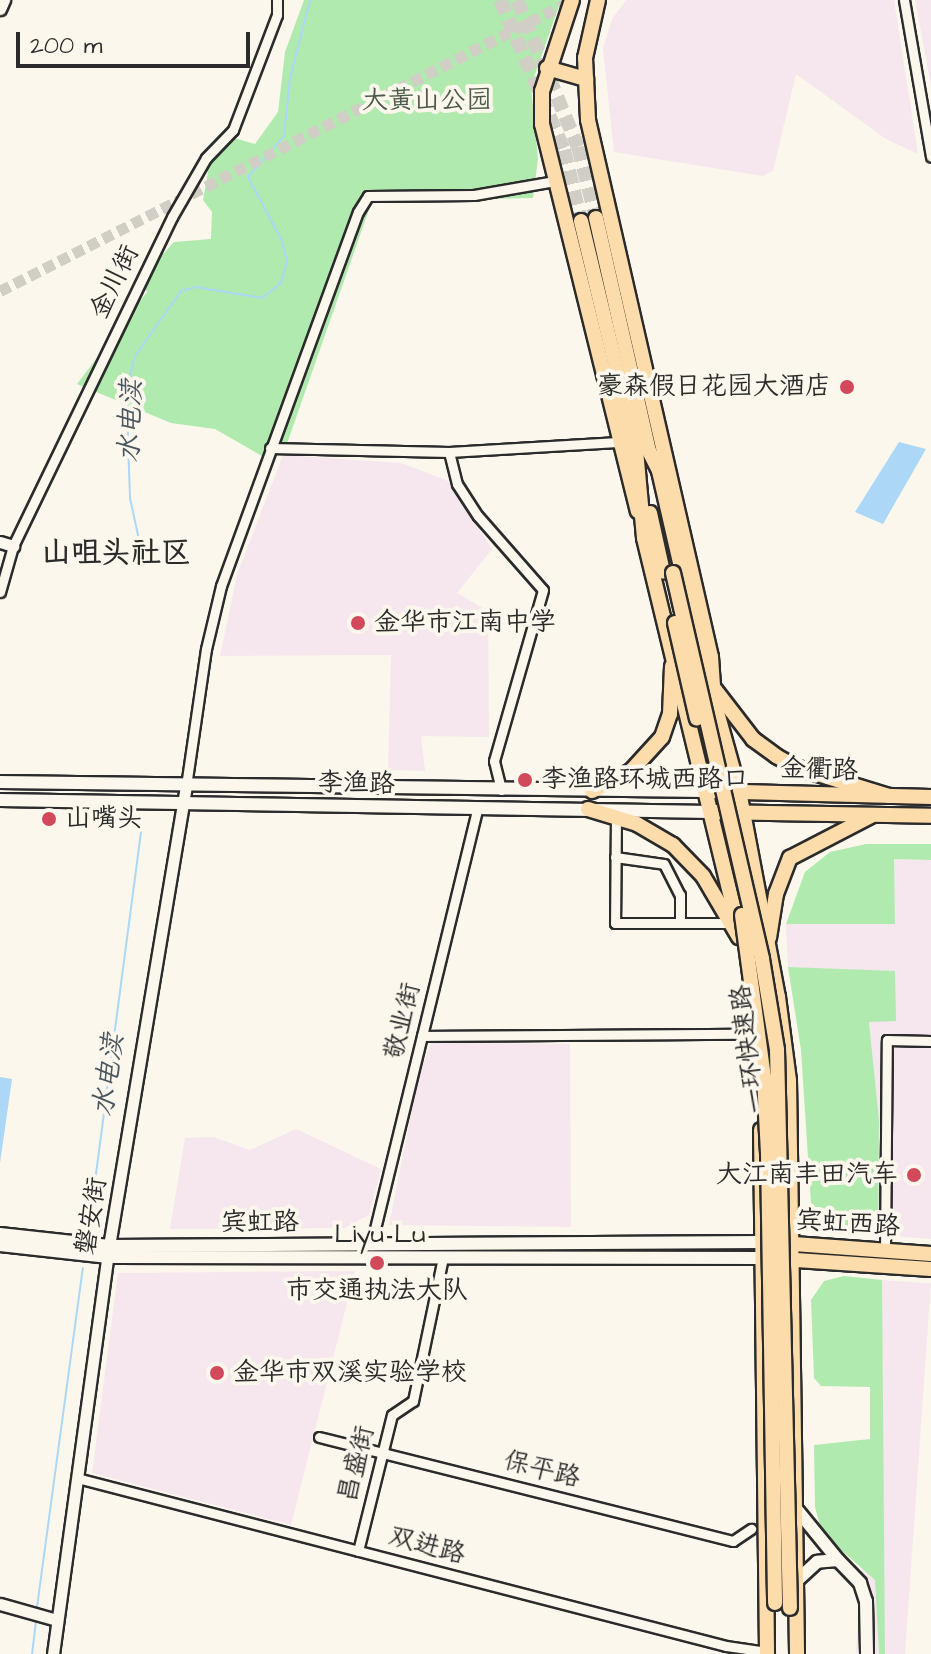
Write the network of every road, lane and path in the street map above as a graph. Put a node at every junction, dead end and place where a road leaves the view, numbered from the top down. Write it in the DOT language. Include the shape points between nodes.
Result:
graph roads {
  1 [pos="4,0"];
  2 [pos="277,0"];
  3 [pos="572,0"];
  4 [pos="598,0"];
  5 [pos="904,0"];
  6 [pos="0,9"];
  7 [pos="547,68"];
  8 [pos="586,79"];
  9 [pos="931,157"];
  10 [pos="555,181"];
  11 [pos="589,219"];
  12 [pos="618,442"];
  13 [pos="270,448"];
  14 [pos="642,450"];
  15 [pos="449,452"];
  16 [pos="644,538"];
  17 [pos="0,542"];
  18 [pos="13,546"];
  19 [pos="0,592"];
  20 [pos="673,649"];
  21 [pos="713,687"];
  22 [pos="0,782"];
  23 [pos="186,786"];
  24 [pos="501,790"];
  25 [pos="592,791"];
  26 [pos="705,791"];
  27 [pos="739,791"];
  28 [pos="889,796"];
  29 [pos="931,797"];
  30 [pos="0,800"];
  31 [pos="184,804"];
  32 [pos="478,807"];
  33 [pos="588,809"];
  34 [pos="711,812"];
  35 [pos="743,812"];
  36 [pos="616,814"];
  37 [pos="875,815"];
  38 [pos="931,816"];
  39 [pos="615,857"];
  40 [pos="680,923"];
  41 [pos="731,923"];
  42 [pos="740,938"];
  43 [pos="770,950"];
  44 [pos="738,1034"];
  45 [pos="422,1036"];
  46 [pos="931,1041"];
  47 [pos="0,1234"];
  48 [pos="0,1245"];
  49 [pos="371,1245"];
  50 [pos="761,1250"];
  51 [pos="108,1251"];
  52 [pos="885,1251"];
  53 [pos="791,1252"];
  54 [pos="931,1254"];
  55 [pos="443,1257"];
  56 [pos="931,1269"];
  57 [pos="319,1437"];
  58 [pos="383,1453"];
  59 [pos="77,1478"];
  60 [pos="798,1511"];
  61 [pos="751,1529"];
  62 [pos="358,1551"];
  63 [pos="838,1560"];
  64 [pos="798,1580"];
  65 [pos="0,1604"];
  66 [pos="782,1606"];
  67 [pos="57,1620"];
  68 [pos="725,1650"];
  69 [pos="770,1653"];
  70 [pos="53,1654"];
  71 [pos="794,1654"];
  72 [pos="867,1654"];
  1 -- 6 [label="street"];
  2 -- 18 [label="street, 金川街" via="277,15 233,130 206,158 172,217"];
  3 -- 7 [label="main road"];
  4 -- 8 [label="main road" via="588,24"];
  5 -- 9 [label="street"];
  7 -- 8 [label="main road"];
  7 -- 10 [label="main road" via="542,124"];
  8 -- 21 [label="main road" via="588,120 711,657"];
  10 -- 12 [label="main road"];
  10 -- 13 [label="street" via="474,195 368,196"];
  11 -- 14 [label="main road"];
  12 -- 15 [label="street"];
  12 -- 16 [label="main road"];
  13 -- 15 [label="street"];
  13 -- 23 [label="street" via="221,586"];
  14 -- 16 [label="main road"];
  14 -- 21 [label="main road" via="659,471"];
  14 -- 66 [label="main road, 一环快速路, bridge" via="745,927 764,1077"];
  15 -- 24 [label="street" via="457,484 478,516 543,590 494,761"];
  16 -- 20 [label="main road"];
  17 -- 18 [label="street"];
  18 -- 19 [label="street, 金川街"];
  20 -- 25 [label="main road" via="670,714 662,737 631,771"];
  20 -- 26 [label="main road"];
  21 -- 27 [label="main road"];
  21 -- 28 [label="main road" via="753,739 776,756"];
  22 -- 23 [label="main road, 李渔路"];
  23 -- 24 [label="main road, 李渔路"];
  23 -- 31 [label="street, 磐安街"];
  24 -- 25 [label="main road, 李渔路"];
  25 -- 26 [label="main road, 李渔路"];
  26 -- 27 [label="main road, 金衢路"];
  26 -- 34 [label="main road"];
  27 -- 28 [label="main road, 金衢路"];
  27 -- 35 [label="main road"];
  28 -- 29 [label="main road, 金衢路"];
  30 -- 31 [label="main road, 李渔路"];
  31 -- 32 [label="main road, 李渔路"];
  31 -- 51 [label="street, 磐安街"];
  32 -- 33 [label="main road, 李渔路"];
  32 -- 45 [label="street, 敬业街"];
  33 -- 36 [label="main road"];
  34 -- 35 [label="main road, 金衢路"];
  34 -- 36 [label="main road"];
  34 -- 42 [label="main road"];
  35 -- 37 [label="main road, 金衢路"];
  35 -- 43 [label="main road"];
  36 -- 39 [label="street"];
  36 -- 41 [label="main road" via="673,845 703,876"];
  37 -- 38 [label="main road, 金衢路"];
  37 -- 43 [label="main road" via="790,858 774,905"];
  39 -- 40 [label="street" via="664,864 680,895"];
  39 -- 40 [label="street" via="615,923"];
  40 -- 41 [label="street"];
  41 -- 42 [label="main road"];
  42 -- 50 [label="main road" via="761,1101"];
  43 -- 53 [label="main road" via="789,1080"];
  44 -- 45 [label="street"];
  45 -- 49 [label="street, 敬业街"];
  46 -- 52 [label="street" via="887,1040"];
  47 -- 51 [label="main road, 宾虹路"];
  48 -- 51 [label="main road, Liyu Lu"];
  49 -- 50 [label="main road, 宾虹路"];
  49 -- 51 [label="main road, 宾虹路"];
  50 -- 53 [label="main road, 宾虹西路"];
  50 -- 55 [label="main road, Liyu Lu"];
  50 -- 69 [label="main road"];
  51 -- 55 [label="main road, Liyu Lu"];
  51 -- 59 [label="street, 磐安街"];
  52 -- 53 [label="main road, 宾虹西路"];
  52 -- 54 [label="main road, 宾虹西路"];
  53 -- 56 [label="main road, 宾虹西路"];
  53 -- 60 [label="main road"];
  55 -- 58 [label="street, 昌盛街" via="413,1401 392,1415"];
  57 -- 58 [label="street, 保平路"];
  58 -- 61 [label="street, 保平路" via="733,1541"];
  58 -- 62 [label="street, 昌盛街"];
  59 -- 62 [label="street, 双进路"];
  59 -- 67 [label="street, 磐安街"];
  60 -- 63 [label="main road"];
  60 -- 64 [label="main road"];
  62 -- 68 [label="street, 双进路"];
  63 -- 64 [label="main road" via="817,1562"];
  63 -- 72 [label="main road" via="860,1583 866,1601"];
  64 -- 71 [label="main road"];
  65 -- 67 [label="street"];
  66 -- 69 [label="main road, 一环快速路"];
  66 -- 71 [label="main road, 一环快速路"];
  67 -- 70 [label="street, 磐安街"];
  68 -- 69 [label="street, 双进路"];
}
